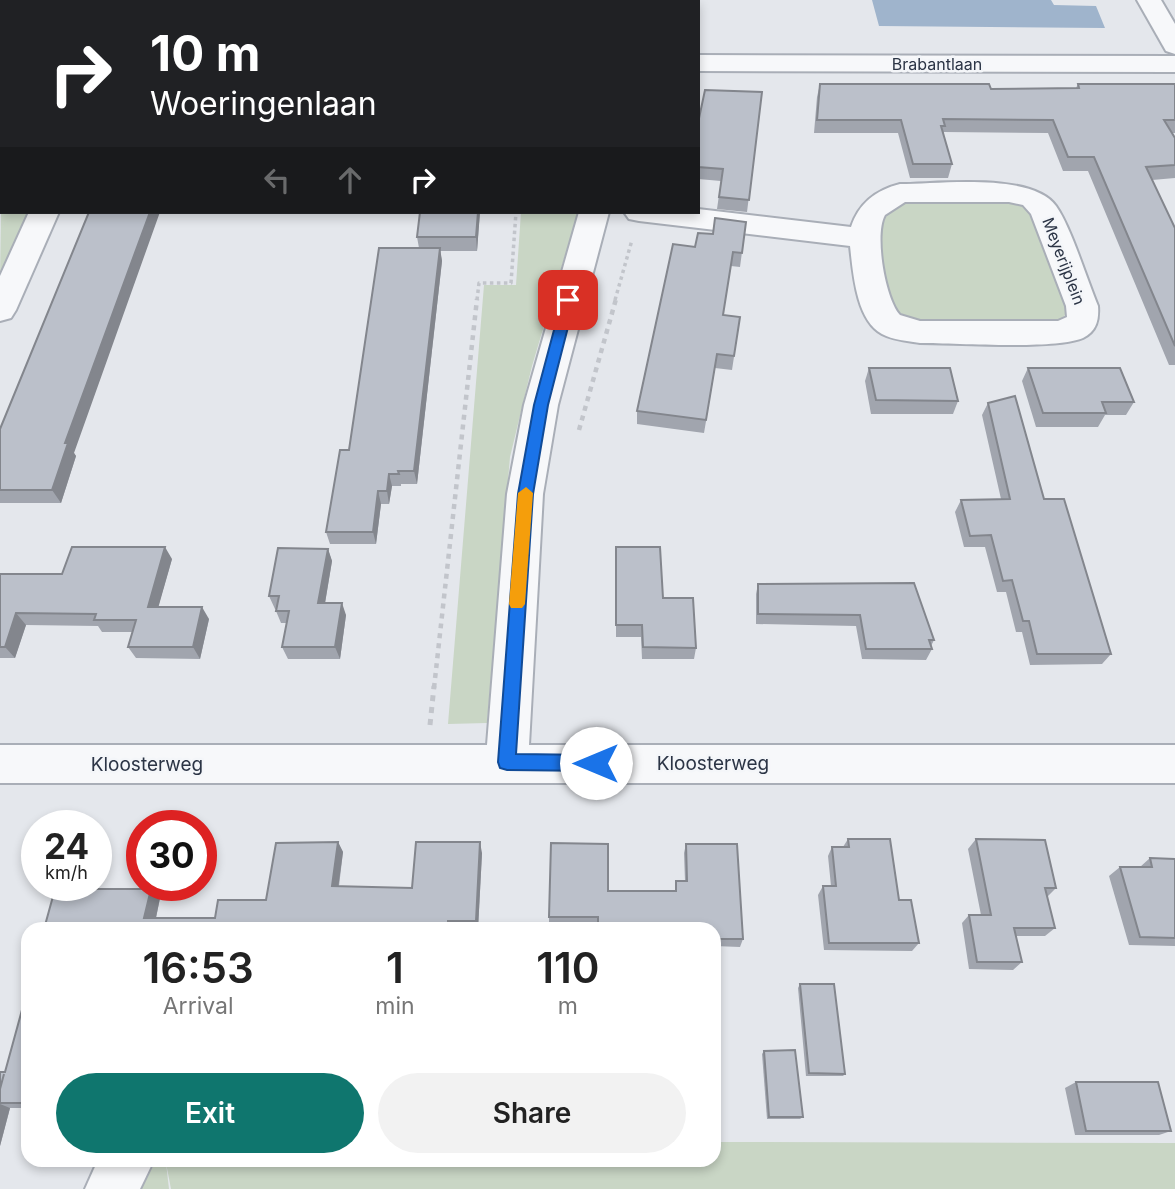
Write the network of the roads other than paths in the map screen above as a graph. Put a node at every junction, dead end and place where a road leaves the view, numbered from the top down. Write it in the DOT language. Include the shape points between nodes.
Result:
graph roads {
  1 [pos="1149,0"];
  2 [pos="1175,46"];
  3 [pos="700,63"];
  4 [pos="1175,64"];
  5 [pos="43,214"];
  6 [pos="593,214"];
  7 [pos="656,214"];
  8 [pos="863,238"];
  9 [pos="0,310"];
  10 [pos="507,762"];
  11 [pos="0,764"];
  12 [pos="1175,764"];
  13 [pos="124,1167"];
  14 [pos="111,1189"];
  1 -- 2 [label="street"];
  3 -- 4 [label="street, Brabantlaan"];
  5 -- 9 [label="street"];
  6 -- 10 [label="street" via="541,405 526,494"];
  7 -- 8 [label="street"];
  8 -- 8 [label="street, Meyerijplein" via="868,216 880,201 900,193 1024,195 1044,210 1082,306 1083,320 1058,332 899,329 886,320 876,302"];
  10 -- 11 [label="street, Kloosterweg"];
  10 -- 12 [label="street, Kloosterweg"];
  13 -- 14 [label="street"];
}
